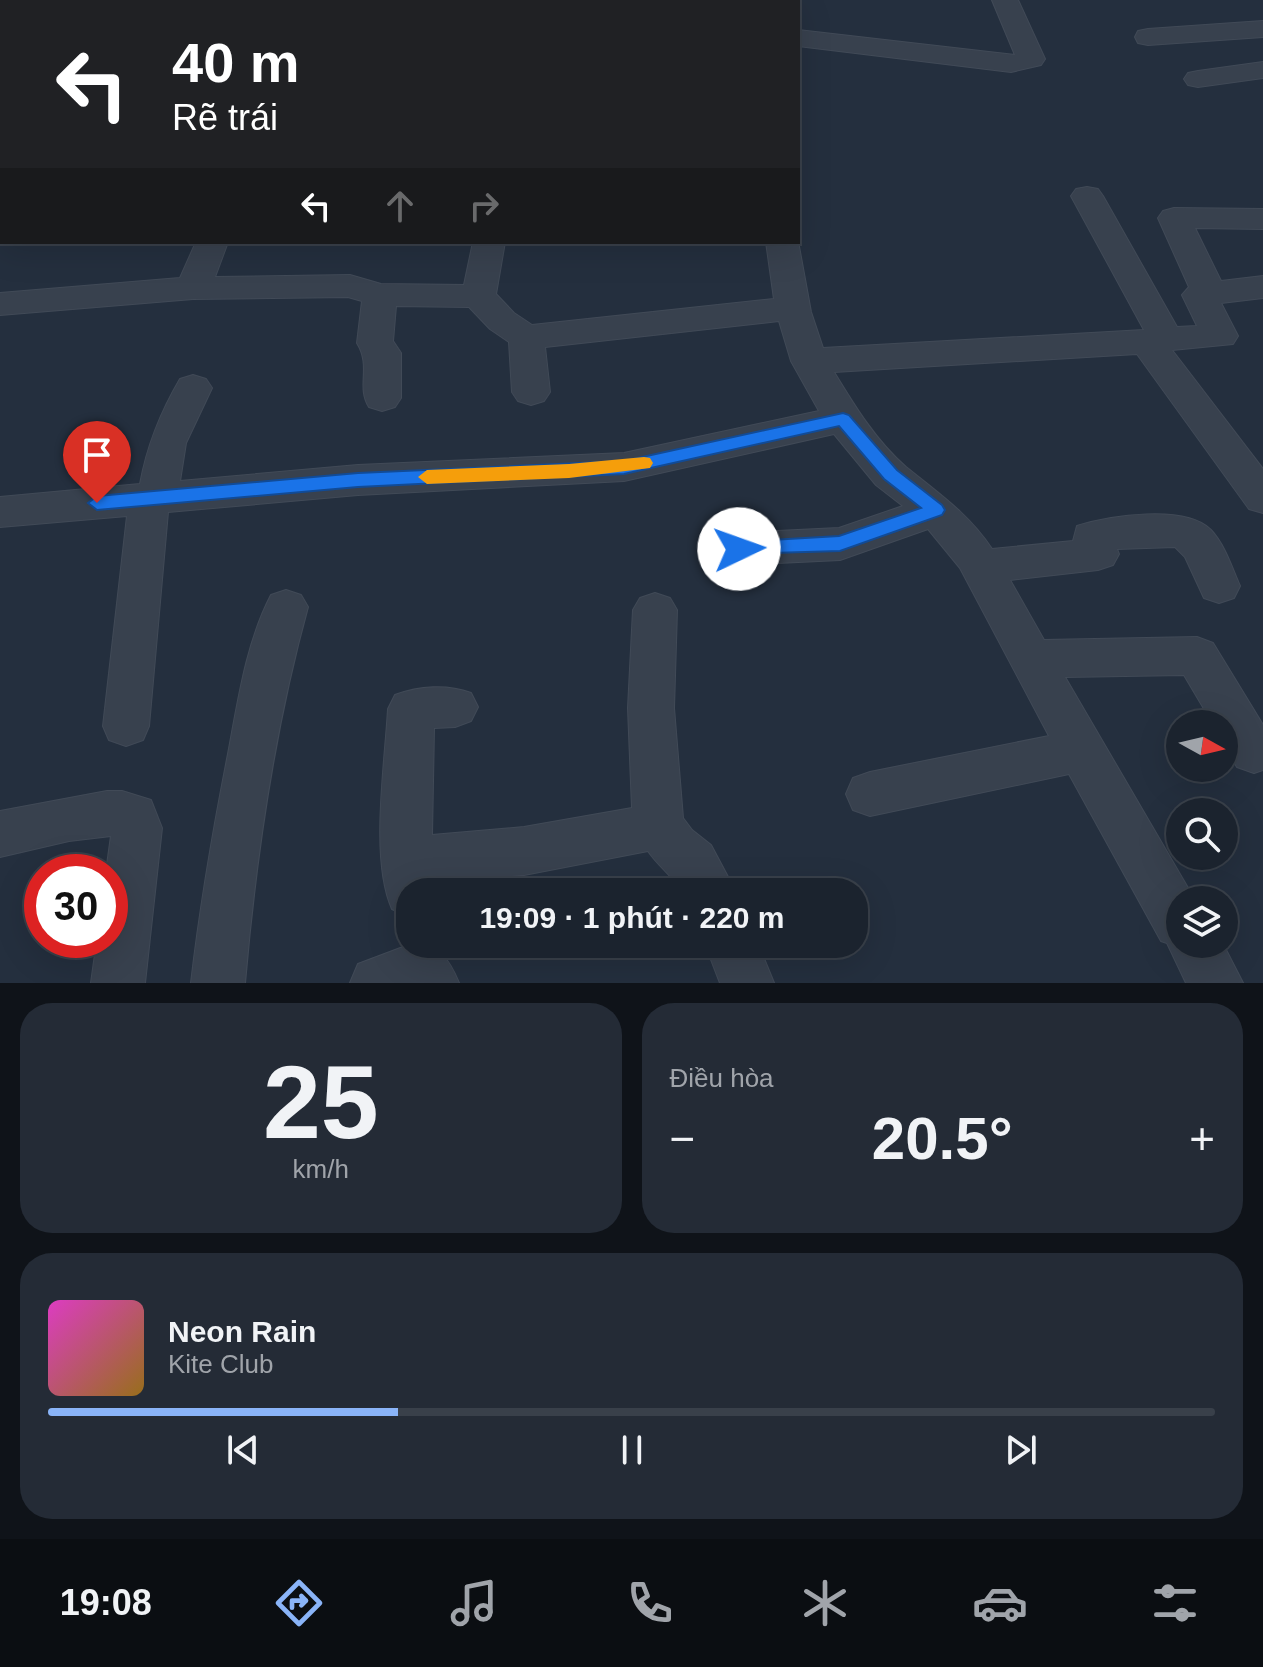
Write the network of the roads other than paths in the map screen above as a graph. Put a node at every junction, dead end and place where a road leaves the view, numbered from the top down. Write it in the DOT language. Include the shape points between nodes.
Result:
graph roads {
  1 [pos="1005,0"];
  2 [pos="1258,20"];
  3 [pos="1148,37"];
  4 [pos="800,38"];
  5 [pos="1263,70"];
  6 [pos="1198,79"];
  7 [pos="1087,196"];
  8 [pos="1263,219"];
  9 [pos="211,244"];
  10 [pos="489,244"];
  11 [pos="782,244"];
  12 [pos="1263,287"];
  13 [pos="193,288"];
  14 [pos="1210,294"];
  15 [pos="380,295"];
  16 [pos="478,296"];
  17 [pos="0,304"];
  18 [pos="793,308"];
  19 [pos="526,337"];
  20 [pos="1156,341"];
  21 [pos="809,361"];
  22 [pos="193,388"];
  23 [pos="531,392"];
  24 [pos="382,398"];
  25 [pos="843,419"];
  26 [pos="1263,498"];
  27 [pos="154,499"];
  28 [pos="936,510"];
  29 [pos="0,512"];
  30 [pos="739,549"];
  31 [pos="981,567"];
  32 [pos="1219,586"];
  33 [pos="286,607"];
  34 [pos="655,610"];
  35 [pos="1031,659"];
  36 [pos="455,707"];
  37 [pos="126,726"];
  38 [pos="1081,750"];
  39 [pos="1254,752"];
  40 [pos="870,794"];
  41 [pos="659,826"];
  42 [pos="0,834"];
  43 [pos="408,876"];
  44 [pos="702,878"];
  45 [pos="1166,899"];
  46 [pos="737,958"];
  47 [pos="1201,958"];
  48 [pos="118,983"];
  49 [pos="218,983"];
  50 [pos="747,983"];
  51 [pos="1216,983"];
  1 -- 4 [label="street" via="1031,59 1025,63"];
  2 -- 3 [label="street"];
  5 -- 6 [label="street"];
  7 -- 20 [label="street"];
  8 -- 14 [label="street" via="1174,218"];
  9 -- 13 [label="street"];
  10 -- 16 [label="street"];
  11 -- 18 [label="street"];
  12 -- 14 [label="street"];
  13 -- 15 [label="street" via="350,286"];
  13 -- 17 [label="street"];
  14 -- 20 [label="street" via="1199,295 1220,336"];
  15 -- 16 [label="street"];
  15 -- 24 [label="street" via="375,343 383,353"];
  16 -- 19 [label="street"];
  18 -- 19 [label="street"];
  18 -- 21 [label="street"];
  19 -- 23 [label="street"];
  20 -- 21 [label="street"];
  20 -- 26 [label="street"];
  21 -- 25 [label="street"];
  22 -- 27 [label="street" via="167,443"];
  25 -- 27 [label="street" via="624,467 358,480"];
  25 -- 28 [label="street" via="890,475"];
  27 -- 29 [label="street"];
  27 -- 37 [label="street" via="139,556"];
  28 -- 30 [label="street" via="840,544"];
  28 -- 31 [label="street"];
  31 -- 32 [label="street" via="1098,554 1092,537 1108,534 1182,532 1195,540"];
  31 -- 35 [label="street"];
  33 -- 49 [label="street" via="264,684 227,893"];
  34 -- 41 [label="street" via="651,708"];
  35 -- 38 [label="street"];
  35 -- 39 [label="street" via="1197,656"];
  36 -- 43 [label="street" via="411,709"];
  38 -- 40 [label="street"];
  38 -- 45 [label="street"];
  41 -- 43 [label="street"];
  41 -- 44 [label="street"];
  42 -- 48 [label="street" via="81,817 124,812 134,816 137,828"];
  46 -- 50 [label="street"];
  47 -- 51 [label="street"];
}
